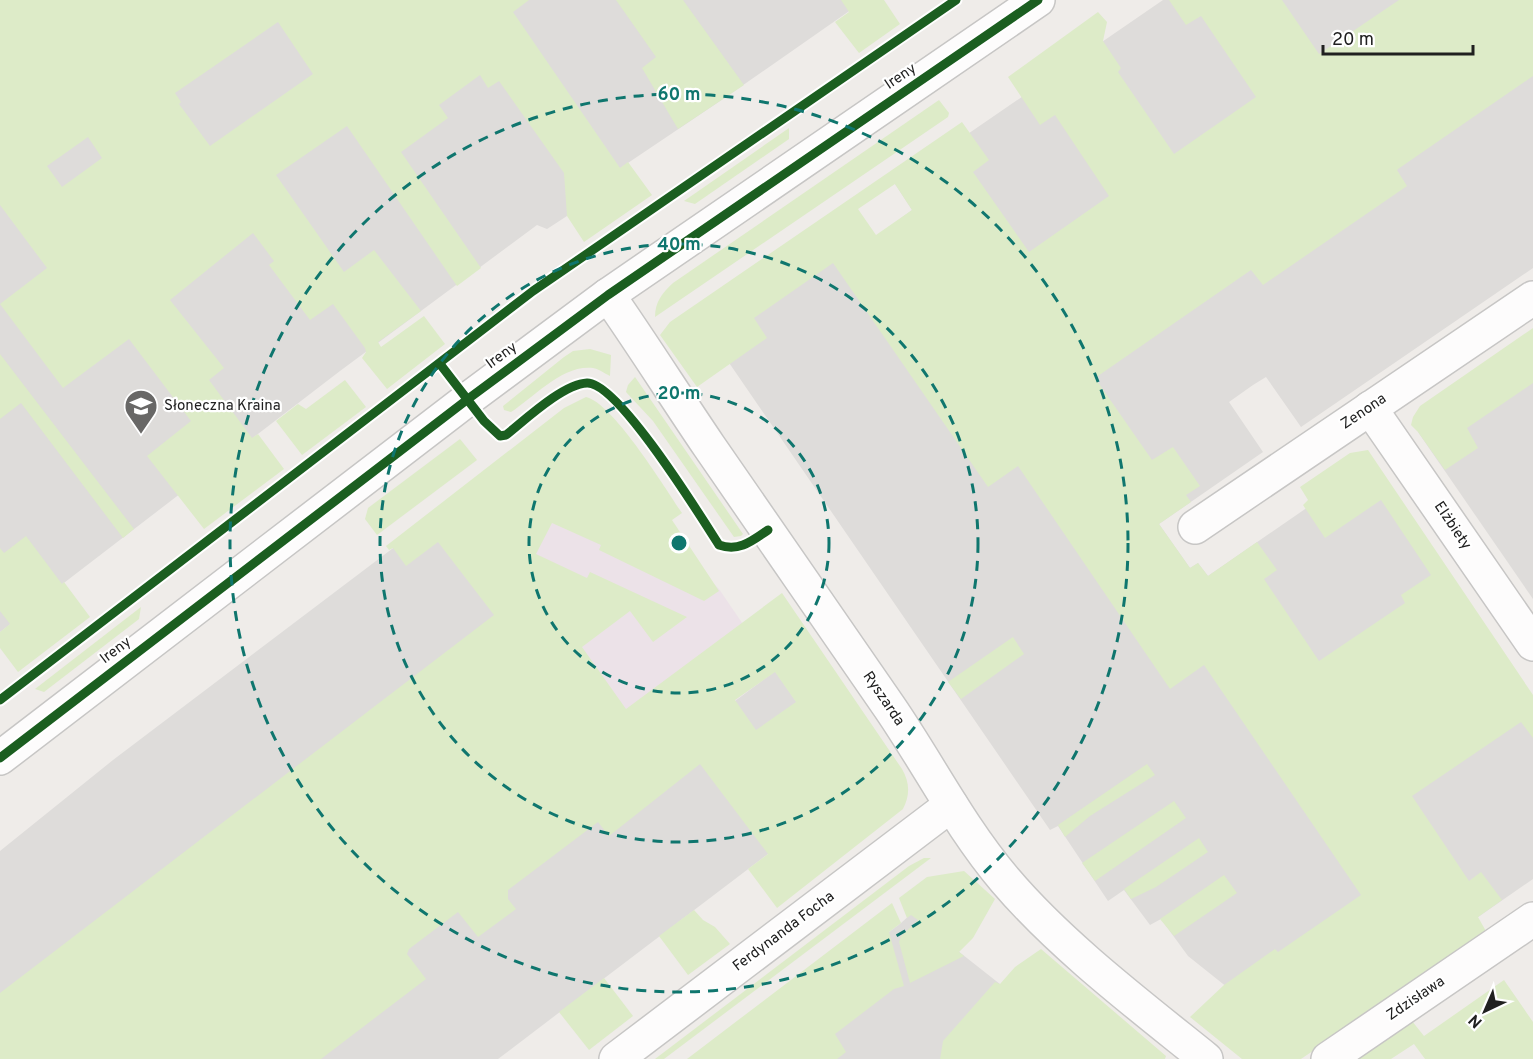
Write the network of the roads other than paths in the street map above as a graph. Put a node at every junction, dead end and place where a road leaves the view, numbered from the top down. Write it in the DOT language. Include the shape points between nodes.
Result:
graph roads {
  1 [pos="1038,0"];
  2 [pos="608,295"];
  3 [pos="1533,298"];
  4 [pos="1370,408"];
  5 [pos="1195,527"];
  6 [pos="1533,644"];
  7 [pos="0,758"];
  8 [pos="951,805"];
  9 [pos="1533,919"];
  10 [pos="616,1059"];
  11 [pos="1206,1059"];
  12 [pos="1329,1059"];
  1 -- 2 [label="street, Ireny"];
  2 -- 7 [label="street, Ireny"];
  2 -- 8 [label="street, Ryszarda" via="891,710"];
  3 -- 4 [label="street, Zenona"];
  4 -- 5 [label="street, Zenona"];
  4 -- 6 [label="street, Elżbiety"];
  8 -- 10 [label="street, Ferdynanda Focha"];
  8 -- 11 [label="street, Ryszarda" via="1005,880 1053,929"];
  9 -- 12 [label="street, Zdzisława"];
}
